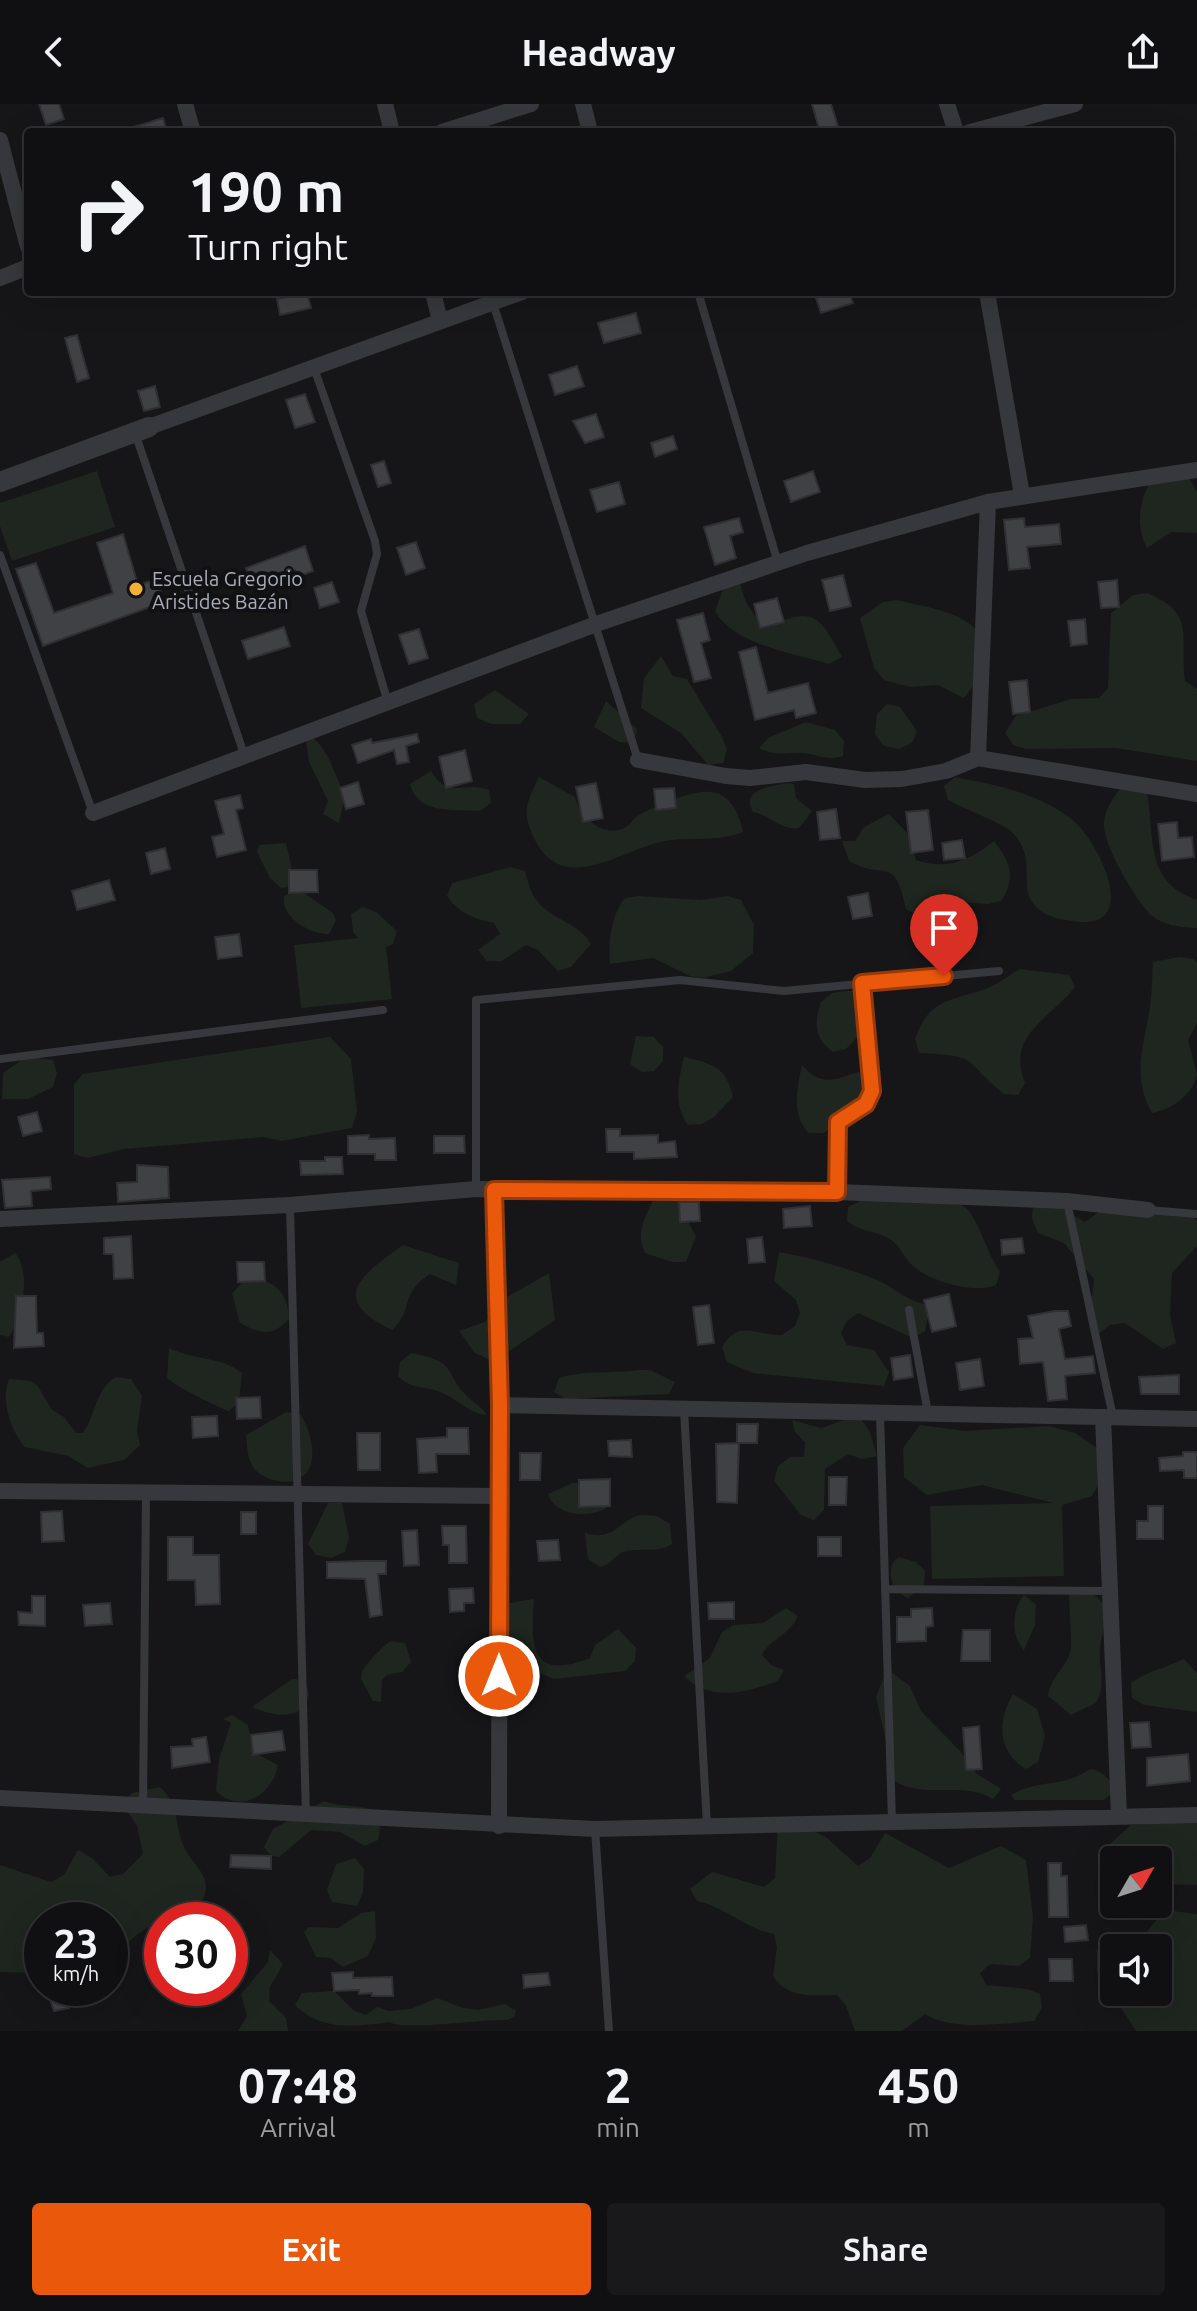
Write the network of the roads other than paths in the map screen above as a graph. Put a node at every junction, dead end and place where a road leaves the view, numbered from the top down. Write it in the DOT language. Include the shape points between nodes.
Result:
graph roads {
  1 [pos="185,104"];
  2 [pos="385,104"];
  3 [pos="531,104"];
  4 [pos="583,104"];
  5 [pos="947,104"];
  6 [pos="1075,104"];
  7 [pos="192,128"];
  8 [pos="391,128"];
  9 [pos="455,128"];
  10 [pos="589,128"];
  11 [pos="955,128"];
  12 [pos="985,128"];
  13 [pos="0,140"];
  14 [pos="24,232"];
  15 [pos="24,269"];
  16 [pos="0,278"];
  17 [pos="434,296"];
  18 [pos="511,296"];
  19 [pos="699,296"];
  20 [pos="988,296"];
  21 [pos="493,303"];
  22 [pos="440,321"];
  23 [pos="314,367"];
  24 [pos="142,429"];
  25 [pos="1197,470"];
  26 [pos="0,482"];
  27 [pos="1022,495"];
  28 [pos="988,502"];
  29 [pos="0,555"];
  30 [pos="778,563"];
  31 [pos="596,625"];
  32 [pos="388,703"];
  33 [pos="245,757"];
  34 [pos="978,758"];
  35 [pos="638,760"];
  36 [pos="1197,794"];
  37 [pos="93,813"];
  38 [pos="999,971"];
  39 [pos="862,983"];
  40 [pos="383,1010"];
  41 [pos="0,1059"];
  42 [pos="476,1189"];
  43 [pos="494,1190"];
  44 [pos="837,1192"];
  45 [pos="1067,1201"];
  46 [pos="290,1205"];
  47 [pos="1148,1210"];
  48 [pos="1197,1214"];
  49 [pos="0,1219"];
  50 [pos="909,1310"];
  51 [pos="500,1405"];
  52 [pos="684,1409"];
  53 [pos="880,1413"];
  54 [pos="928,1413"];
  55 [pos="1108,1417"];
  56 [pos="1197,1419"];
  57 [pos="0,1491"];
  58 [pos="146,1494"];
  59 [pos="298,1496"];
  60 [pos="500,1496"];
  61 [pos="885,1589"];
  62 [pos="1110,1591"];
  63 [pos="0,1798"];
  64 [pos="143,1806"];
  65 [pos="1197,1815"];
  66 [pos="306,1816"];
  67 [pos="1119,1816"];
  68 [pos="892,1822"];
  69 [pos="499,1826"];
  70 [pos="707,1827"];
  71 [pos="595,1829"];
  72 [pos="609,2031"];
  1 -- 7 [label="street"];
  2 -- 8 [label="street"];
  3 -- 9 [label="street"];
  4 -- 10 [label="street"];
  5 -- 11 [label="street"];
  6 -- 12 [label="street"];
  13 -- 14 [label="street"];
  15 -- 16 [label="street"];
  17 -- 22 [label="street"];
  18 -- 21 [label="street"];
  19 -- 30 [label="lane"];
  20 -- 27 [label="street"];
  21 -- 22 [label="street"];
  21 -- 31 [label="lane"];
  22 -- 23 [label="street"];
  23 -- 24 [label="street"];
  23 -- 32 [label="lane" via="375,541 377,554 361,611"];
  24 -- 26 [label="street"];
  24 -- 33 [label="lane"];
  25 -- 27 [label="street"];
  27 -- 28 [label="street"];
  28 -- 30 [label="street"];
  28 -- 34 [label="street"];
  29 -- 37 [label="lane"];
  30 -- 31 [label="street"];
  31 -- 32 [label="street"];
  31 -- 35 [label="lane"];
  32 -- 33 [label="street"];
  33 -- 37 [label="street"];
  34 -- 35 [label="street" via="946,771 865,780 806,772 726,776"];
  34 -- 36 [label="street"];
  38 -- 39 [label="lane"];
  39 -- 42 [label="lane" via="784,991 680,980 476,1000"];
  39 -- 44 [label="lane" via="872,1091 866,1104 838,1122"];
  40 -- 41 [label="lane"];
  42 -- 43 [label="street"];
  42 -- 46 [label="street"];
  43 -- 44 [label="street"];
  43 -- 51 [label="street"];
  44 -- 45 [label="street"];
  45 -- 47 [label="street"];
  45 -- 55 [label="lane"];
  46 -- 49 [label="street"];
  46 -- 59 [label="lane"];
  47 -- 48 [label="lane"];
  50 -- 54 [label="lane"];
  51 -- 52 [label="street"];
  51 -- 60 [label="street"];
  52 -- 53 [label="street"];
  52 -- 70 [label="lane"];
  53 -- 54 [label="street"];
  53 -- 61 [label="lane"];
  54 -- 55 [label="street"];
  55 -- 56 [label="street"];
  55 -- 62 [label="street"];
  57 -- 58 [label="street"];
  58 -- 59 [label="street"];
  58 -- 64 [label="lane"];
  59 -- 60 [label="street"];
  59 -- 66 [label="lane"];
  60 -- 69 [label="street"];
  61 -- 62 [label="lane"];
  61 -- 68 [label="lane"];
  62 -- 67 [label="street"];
  63 -- 64 [label="street"];
  64 -- 66 [label="street"];
  65 -- 67 [label="street"];
  66 -- 69 [label="street"];
  67 -- 68 [label="street"];
  68 -- 70 [label="street"];
  69 -- 71 [label="street"];
  70 -- 71 [label="street"];
  71 -- 72 [label="lane"];
}
